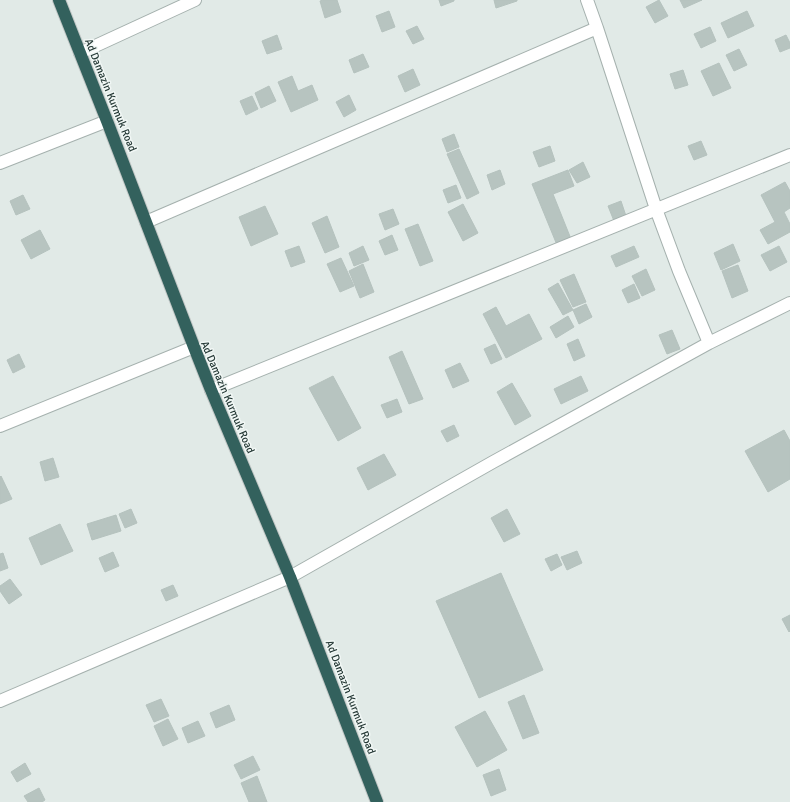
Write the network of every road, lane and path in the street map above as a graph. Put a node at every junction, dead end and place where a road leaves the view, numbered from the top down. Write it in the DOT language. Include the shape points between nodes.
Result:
graph roads {
  1 [pos="59,0"];
  2 [pos="195,0"];
  3 [pos="587,0"];
  4 [pos="597,28"];
  5 [pos="80,52"];
  6 [pos="108,121"];
  7 [pos="790,155"];
  8 [pos="0,163"];
  9 [pos="656,209"];
  10 [pos="146,222"];
  11 [pos="790,303"];
  12 [pos="709,343"];
  13 [pos="194,347"];
  14 [pos="211,390"];
  15 [pos="0,426"];
  16 [pos="290,577"];
  17 [pos="0,701"];
  18 [pos="377,802"];
  1 -- 5 [label="highway, Ad Damazin Kurmuk Road"];
  2 -- 5 [label="street"];
  3 -- 4 [label="street"];
  4 -- 9 [label="street"];
  4 -- 10 [label="street"];
  5 -- 6 [label="highway, Ad Damazin Kurmuk Road"];
  6 -- 8 [label="street"];
  6 -- 10 [label="highway, Ad Damazin Kurmuk Road"];
  7 -- 9 [label="street"];
  9 -- 12 [label="street"];
  9 -- 14 [label="street"];
  10 -- 13 [label="highway, Ad Damazin Kurmuk Road"];
  11 -- 12 [label="street"];
  12 -- 16 [label="street"];
  13 -- 14 [label="highway, Ad Damazin Kurmuk Road"];
  13 -- 15 [label="street"];
  14 -- 16 [label="highway, Ad Damazin Kurmuk Road"];
  16 -- 17 [label="street"];
  16 -- 18 [label="highway, Ad Damazin Kurmuk Road"];
}
